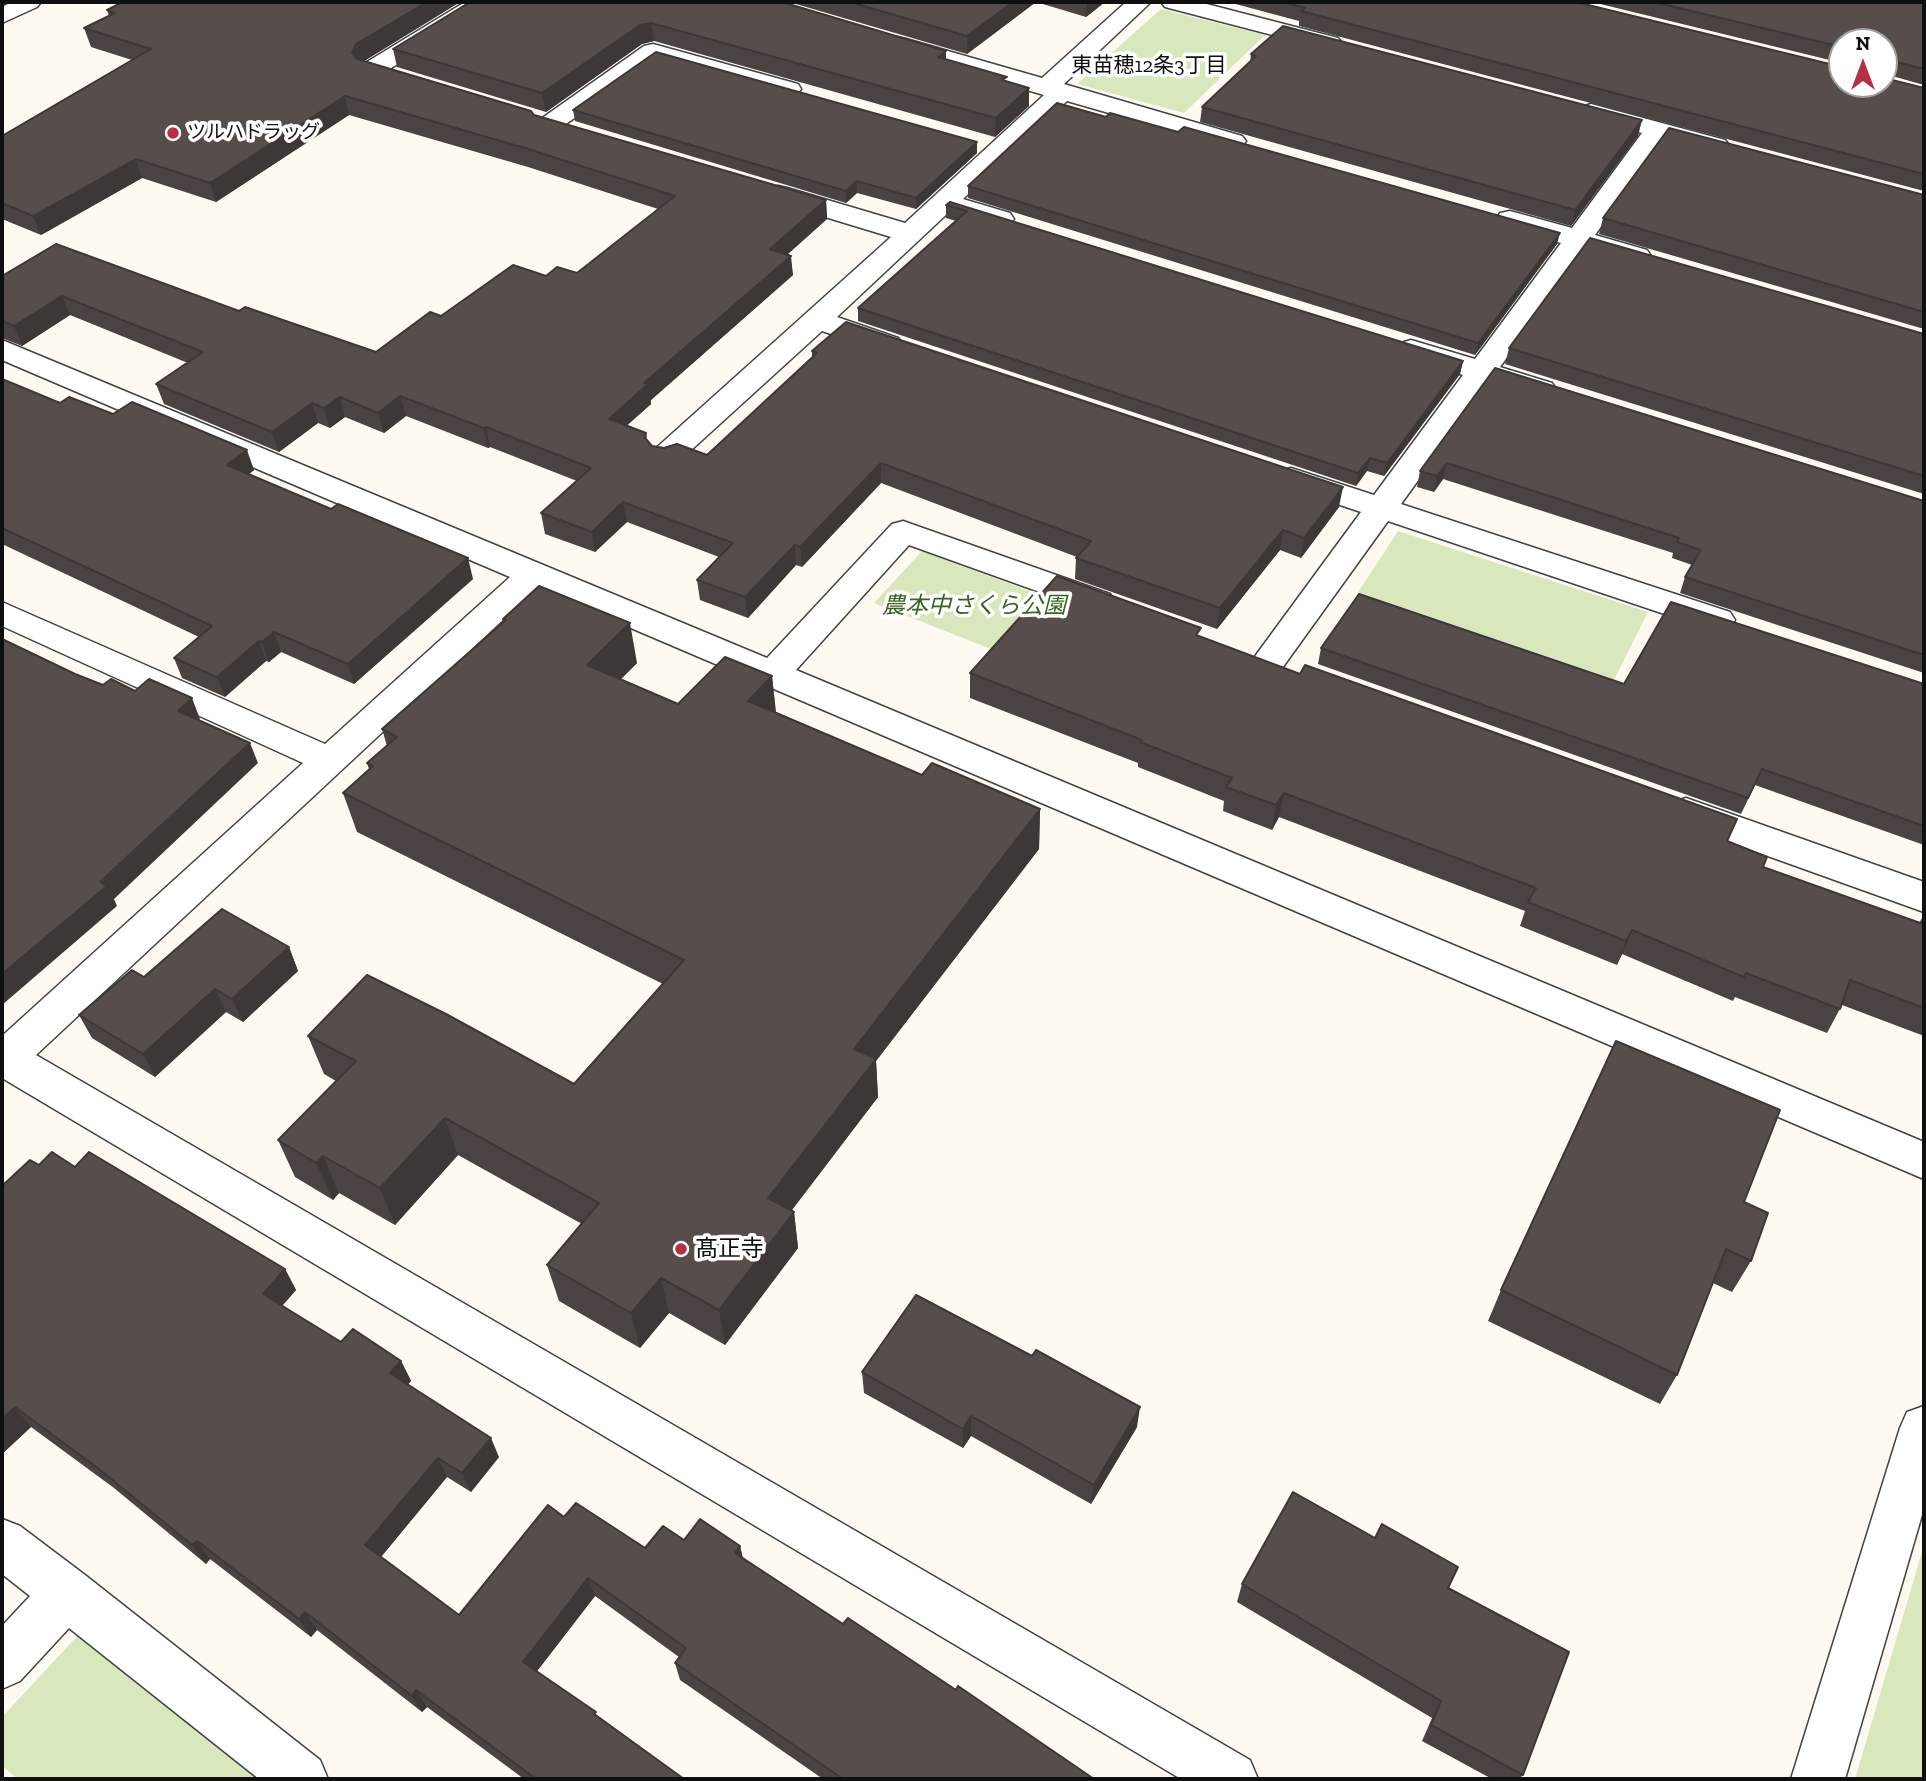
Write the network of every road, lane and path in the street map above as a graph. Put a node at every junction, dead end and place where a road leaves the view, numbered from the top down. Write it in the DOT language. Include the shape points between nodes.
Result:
graph roads {
  1 [pos="29,2"];
  2 [pos="481,2"];
  3 [pos="1139,2"];
  4 [pos="1173,2"];
  5 [pos="2,16"];
  6 [pos="875,37"];
  7 [pos="1348,48"];
  8 [pos="396,78"];
  9 [pos="1053,90"];
  10 [pos="813,96"];
  11 [pos="1564,105"];
  12 [pos="522,118"];
  13 [pos="547,126"];
  14 [pos="1658,130"];
  15 [pos="574,134"];
  16 [pos="973,141"];
  17 [pos="1000,149"];
  18 [pos="1259,149"];
  19 [pos="1738,151"];
  20 [pos="761,189"];
  21 [pos="943,201"];
  22 [pos="1485,212"];
  23 [pos="1022,226"];
  24 [pos="908,233"];
  25 [pos="1578,239"];
  26 [pos="1658,262"];
  27 [pos="817,320"];
  28 [pos="1390,342"];
  29 [pos="2,349"];
  30 [pos="922,355"];
  31 [pos="1482,371"];
  32 [pos="1573,399"];
  33 [pos="666,456"];
  34 [pos="1263,469"];
  35 [pos="1381,508"];
  36 [pos="533,574"];
  37 [pos="1124,611"];
  38 [pos="2,613"];
  39 [pos="1752,631"];
  40 [pos="1268,663"];
  41 [pos="772,675"];
  42 [pos="329,760"];
  43 [pos="1662,803"];
  44 [pos="1924,897"];
  45 [pos="3,1058"];
  46 [pos="1924,1161"];
  47 [pos="1924,1428"];
  48 [pos="2,1543"];
  49 [pos="67,1592"];
  50 [pos="2,1663"];
  51 [pos="302,1779"];
  52 [pos="1231,1779"];
  53 [pos="1818,1779"];
  1 -- 5 [label="street"];
  2 -- 8 [label="street" via="371,70"];
  3 -- 9 [label="street"];
  4 -- 7 [label="street"];
  6 -- 9 [label="street"];
  9 -- 17 [label="street"];
  9 -- 18 [label="street"];
  10 -- 13 [label="street" via="653,51"];
  11 -- 14 [label="street"];
  12 -- 13 [label="street"];
  13 -- 15 [label="street"];
  14 -- 19 [label="street"];
  14 -- 25 [label="street"];
  16 -- 17 [label="street"];
  17 -- 21 [label="street"];
  20 -- 24 [label="street"];
  21 -- 23 [label="street"];
  21 -- 24 [label="street"];
  22 -- 25 [label="street"];
  24 -- 27 [label="street"];
  25 -- 26 [label="street"];
  25 -- 31 [label="street"];
  27 -- 30 [label="street"];
  27 -- 33 [label="street"];
  28 -- 31 [label="street"];
  29 -- 36 [label="street"];
  31 -- 32 [label="street"];
  31 -- 35 [label="street"];
  34 -- 35 [label="street"];
  35 -- 39 [label="street"];
  35 -- 40 [label="street"];
  36 -- 41 [label="street"];
  36 -- 42 [label="street"];
  37 -- 41 [label="street" via="903,531"];
  38 -- 42 [label="street"];
  41 -- 46 [label="street"];
  42 -- 45 [label="street"];
  43 -- 44 [label="street"];
  45 -- 52 [label="street"];
  47 -- 53 [label="street"];
  48 -- 49 [label="street"];
  49 -- 50 [label="street"];
  49 -- 51 [label="street"];
}
